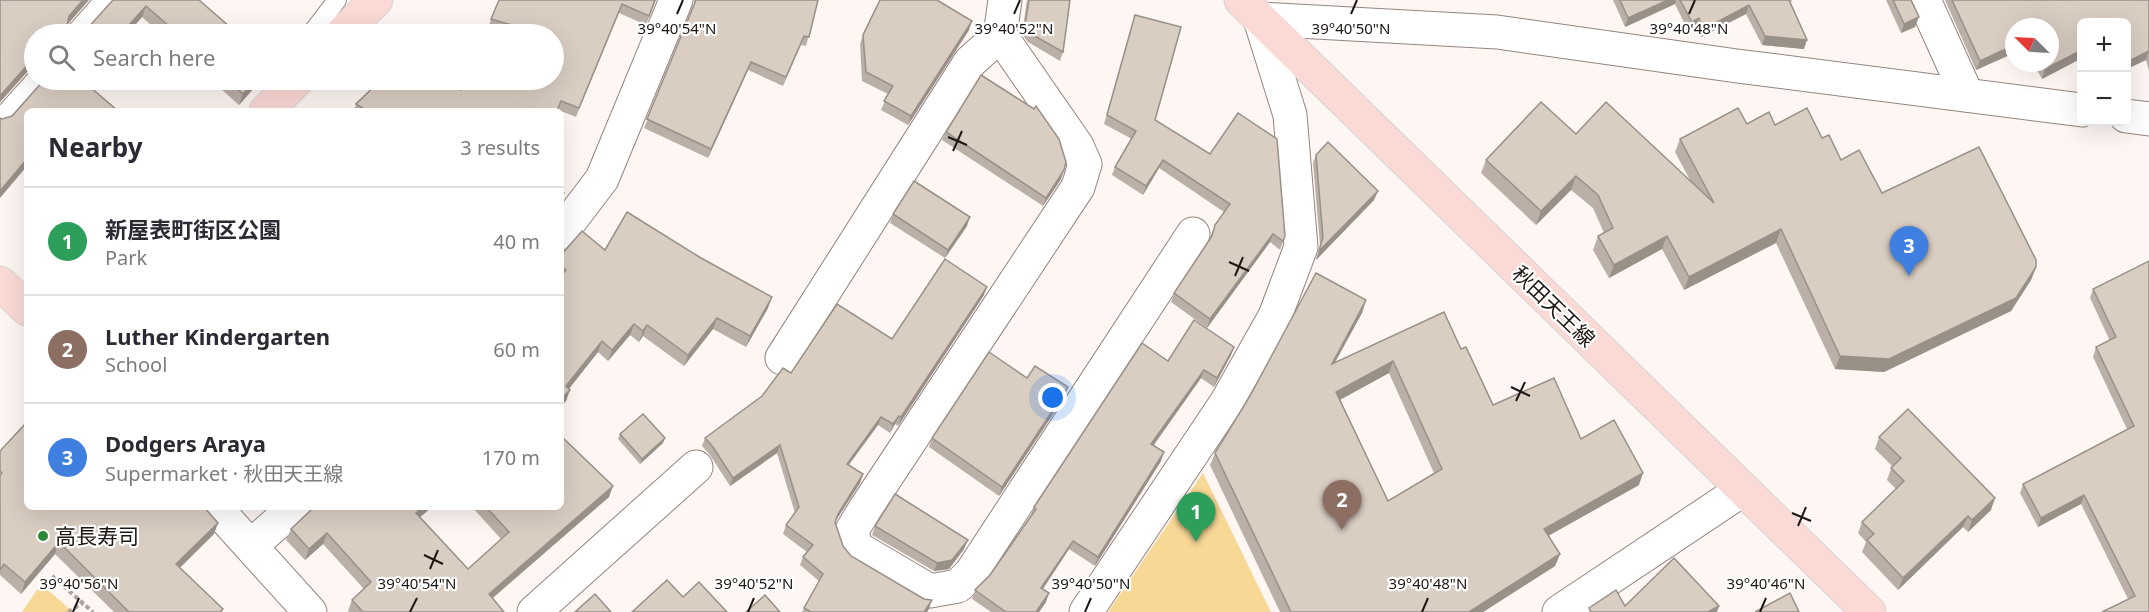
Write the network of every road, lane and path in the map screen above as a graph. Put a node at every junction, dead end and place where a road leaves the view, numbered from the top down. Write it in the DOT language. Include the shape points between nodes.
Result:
graph roads {
  1 [pos="104,0"];
  2 [pos="337,0"];
  3 [pos="376,0"];
  4 [pos="676,0"];
  5 [pos="1005,0"];
  6 [pos="1924,0"];
  7 [pos="1250,9"];
  8 [pos="83,24"];
  9 [pos="319,24"];
  10 [pos="352,24"];
  11 [pos="1000,35"];
  12 [pos="26,90"];
  13 [pos="277,90"];
  14 [pos="287,90"];
  15 [pos="1967,96"];
  16 [pos="267,108"];
  17 [pos="268,108"];
  18 [pos="2077,109"];
  19 [pos="0,119"];
  20 [pos="564,229"];
  21 [pos="1192,234"];
  22 [pos="0,283"];
  23 [pos="24,306"];
  24 [pos="782,358"];
  25 [pos="696,467"];
  26 [pos="1743,490"];
  27 [pos="218,510"];
  28 [pos="292,510"];
  29 [pos="251,546"];
  30 [pos="52,576"];
  31 [pos="83,603"];
  32 [pos="68,612"];
  33 [pos="93,612"];
  34 [pos="310,612"];
  35 [pos="534,612"];
  36 [pos="1086,612"];
  37 [pos="1559,612"];
  38 [pos="1869,612"];
  1 -- 8 [label="lane"];
  2 -- 9 [label="lane"];
  3 -- 10 [label="main road"];
  4 -- 20 [label="street" via="602,179"];
  5 -- 11 [label="street"];
  6 -- 15 [label="street"];
  7 -- 15 [label="street" via="1497,32"];
  7 -- 26 [label="main road, 秋田天王線"];
  7 -- 36 [label="street" via="1290,115 1301,247 1275,316 1226,403"];
  11 -- 21 [label="street" via="1077,146 1084,164 1078,187 865,509 851,532 857,548 930,591 958,586 978,563"];
  11 -- 24 [label="street" via="970,62"];
  12 -- 19 [label="lane"];
  13 -- 16 [label="lane"];
  14 -- 17 [label="main road"];
  15 -- 18 [label="street"];
  22 -- 23 [label="main road"];
  25 -- 35 [label="street"];
  26 -- 37 [label="street"];
  26 -- 38 [label="main road, 秋田天王線"];
  27 -- 29 [label="street"];
  28 -- 29 [label="street"];
  29 -- 34 [label="street"];
  30 -- 31 [label="path"];
  31 -- 32 [label="path"];
  31 -- 33 [label="path"];
}
